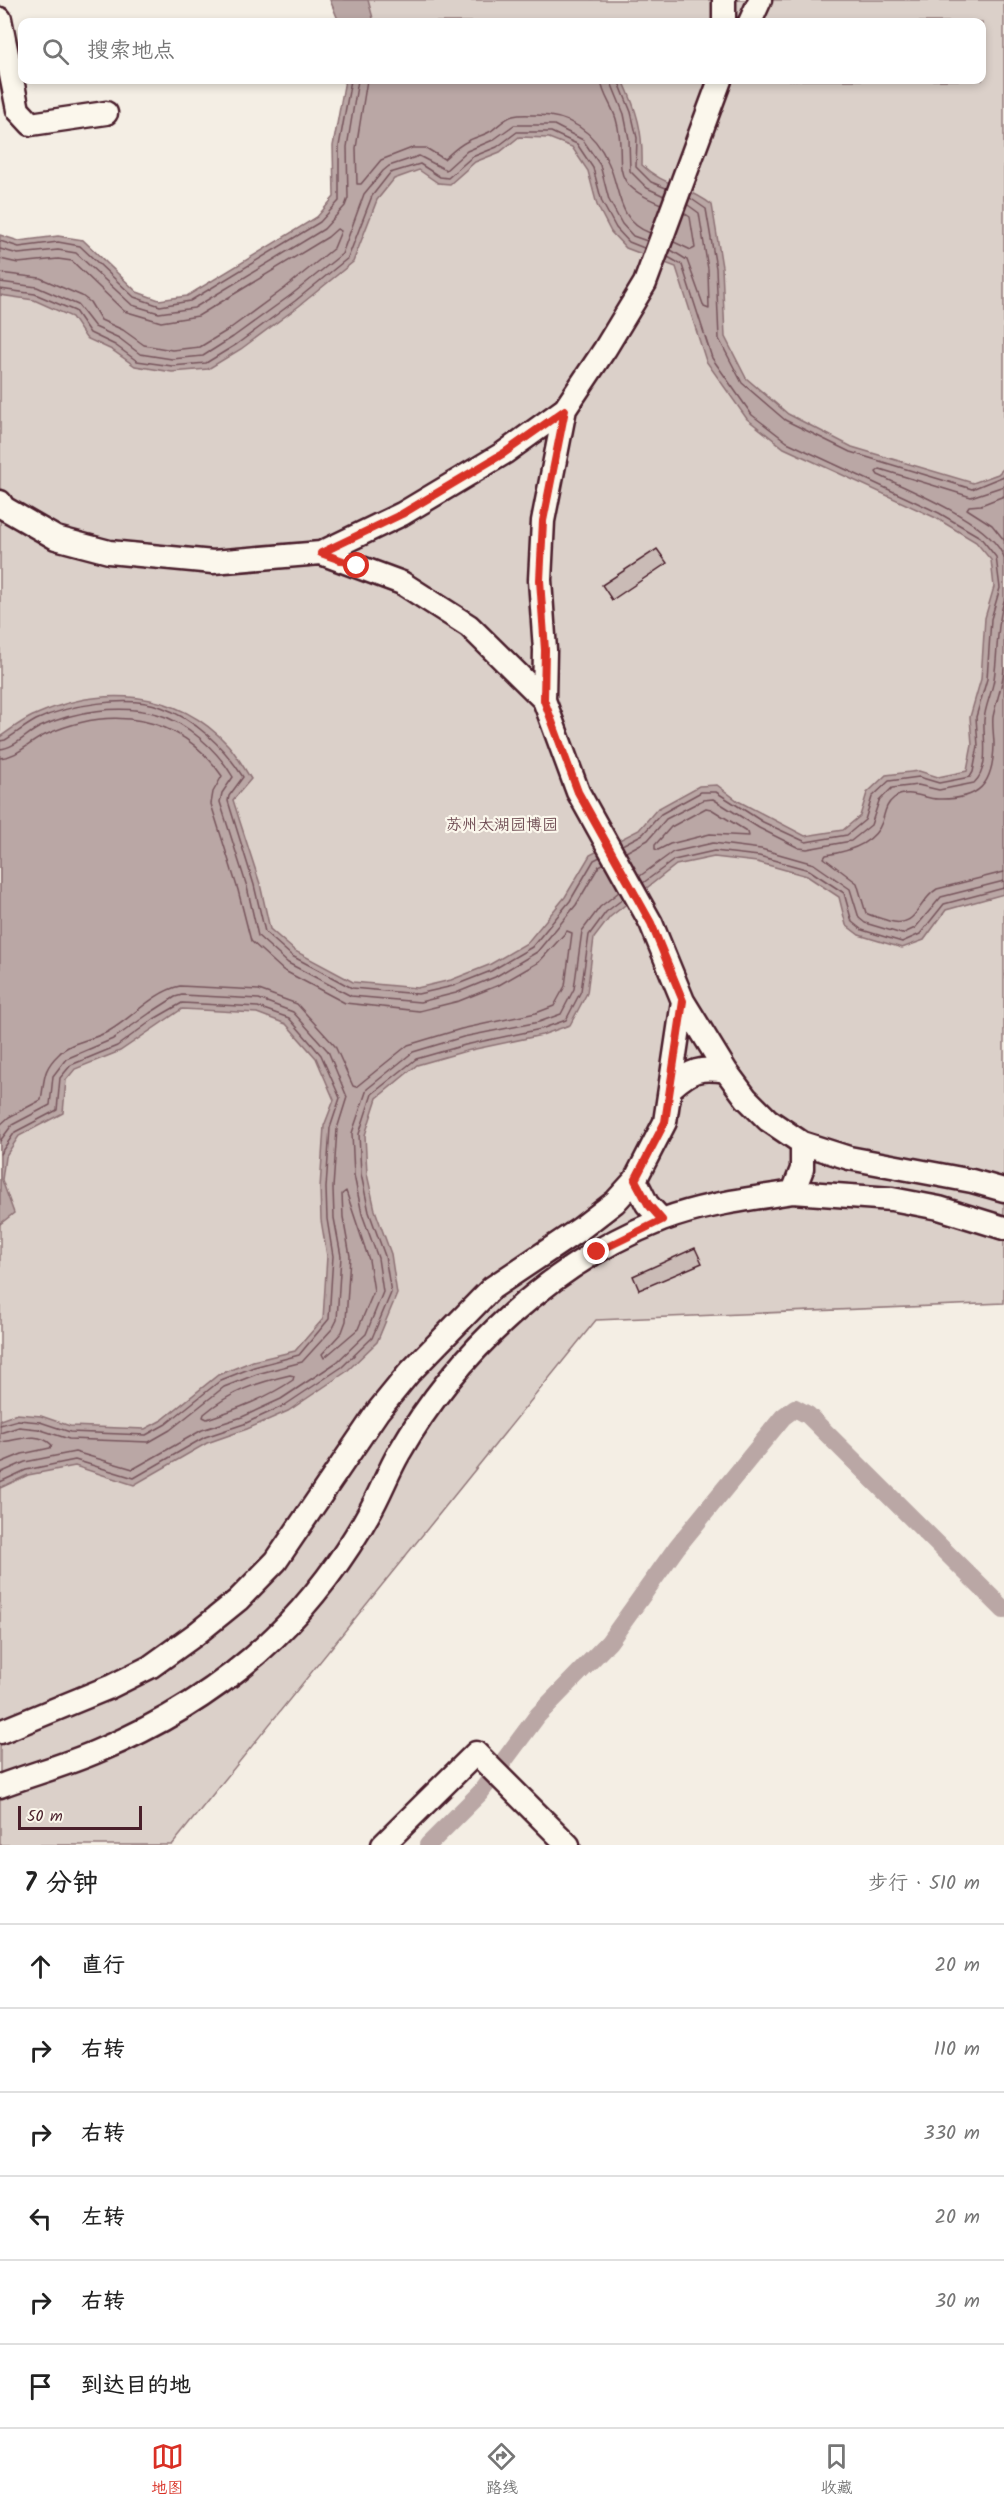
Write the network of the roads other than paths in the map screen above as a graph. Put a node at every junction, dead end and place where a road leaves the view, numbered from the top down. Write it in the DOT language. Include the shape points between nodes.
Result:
graph roads {
  1 [pos="724,0"];
  2 [pos="760,0"];
  3 [pos="724,18"];
  4 [pos="752,18"];
  5 [pos="0,19"];
  6 [pos="719,84"];
  7 [pos="106,113"];
  8 [pos="565,410"];
  9 [pos="0,502"];
  10 [pos="321,553"];
  11 [pos="544,700"];
  12 [pos="683,1001"];
  13 [pos="726,1071"];
  14 [pos="672,1087"];
  15 [pos="802,1143"];
  16 [pos="635,1180"];
  17 [pos="1004,1190"];
  18 [pos="793,1192"];
  19 [pos="662,1220"];
  20 [pos="1004,1228"];
  21 [pos="0,1732"];
  22 [pos="0,1786"];
  23 [pos="383,1845"];
  24 [pos="568,1845"];
  1 -- 3 [label="street"];
  2 -- 4 [label="street"];
  5 -- 7 [label="street" via="18,110 31,124"];
  6 -- 8 [label="street" via="645,283"];
  8 -- 10 [label="street" via="504,453 402,514"];
  8 -- 11 [label="street" via="543,521 540,580"];
  9 -- 10 [label="street" via="56,538 109,552 213,562"];
  10 -- 11 [label="street" via="402,583 469,626"];
  11 -- 12 [label="street" via="578,792 651,923"];
  12 -- 13 [label="street"];
  12 -- 14 [label="street"];
  13 -- 14 [label="street" via="707,1068 687,1074"];
  13 -- 15 [label="street" via="768,1120"];
  14 -- 16 [label="street" via="665,1122"];
  15 -- 17 [label="street" via="849,1158"];
  15 -- 18 [label="street" via="802,1168"];
  16 -- 19 [label="street"];
  16 -- 21 [label="street" via="615,1202 580,1229 492,1288 433,1348 378,1411 276,1562 238,1600 150,1667"];
  18 -- 19 [label="street"];
  18 -- 20 [label="street" via="892,1199 939,1208"];
  19 -- 22 [label="street" via="597,1252 542,1289 495,1329 445,1384 399,1453 368,1515 326,1578 276,1636 220,1684 164,1720 97,1752"];
  23 -- 24 [label="street" via="476,1753"];
}
